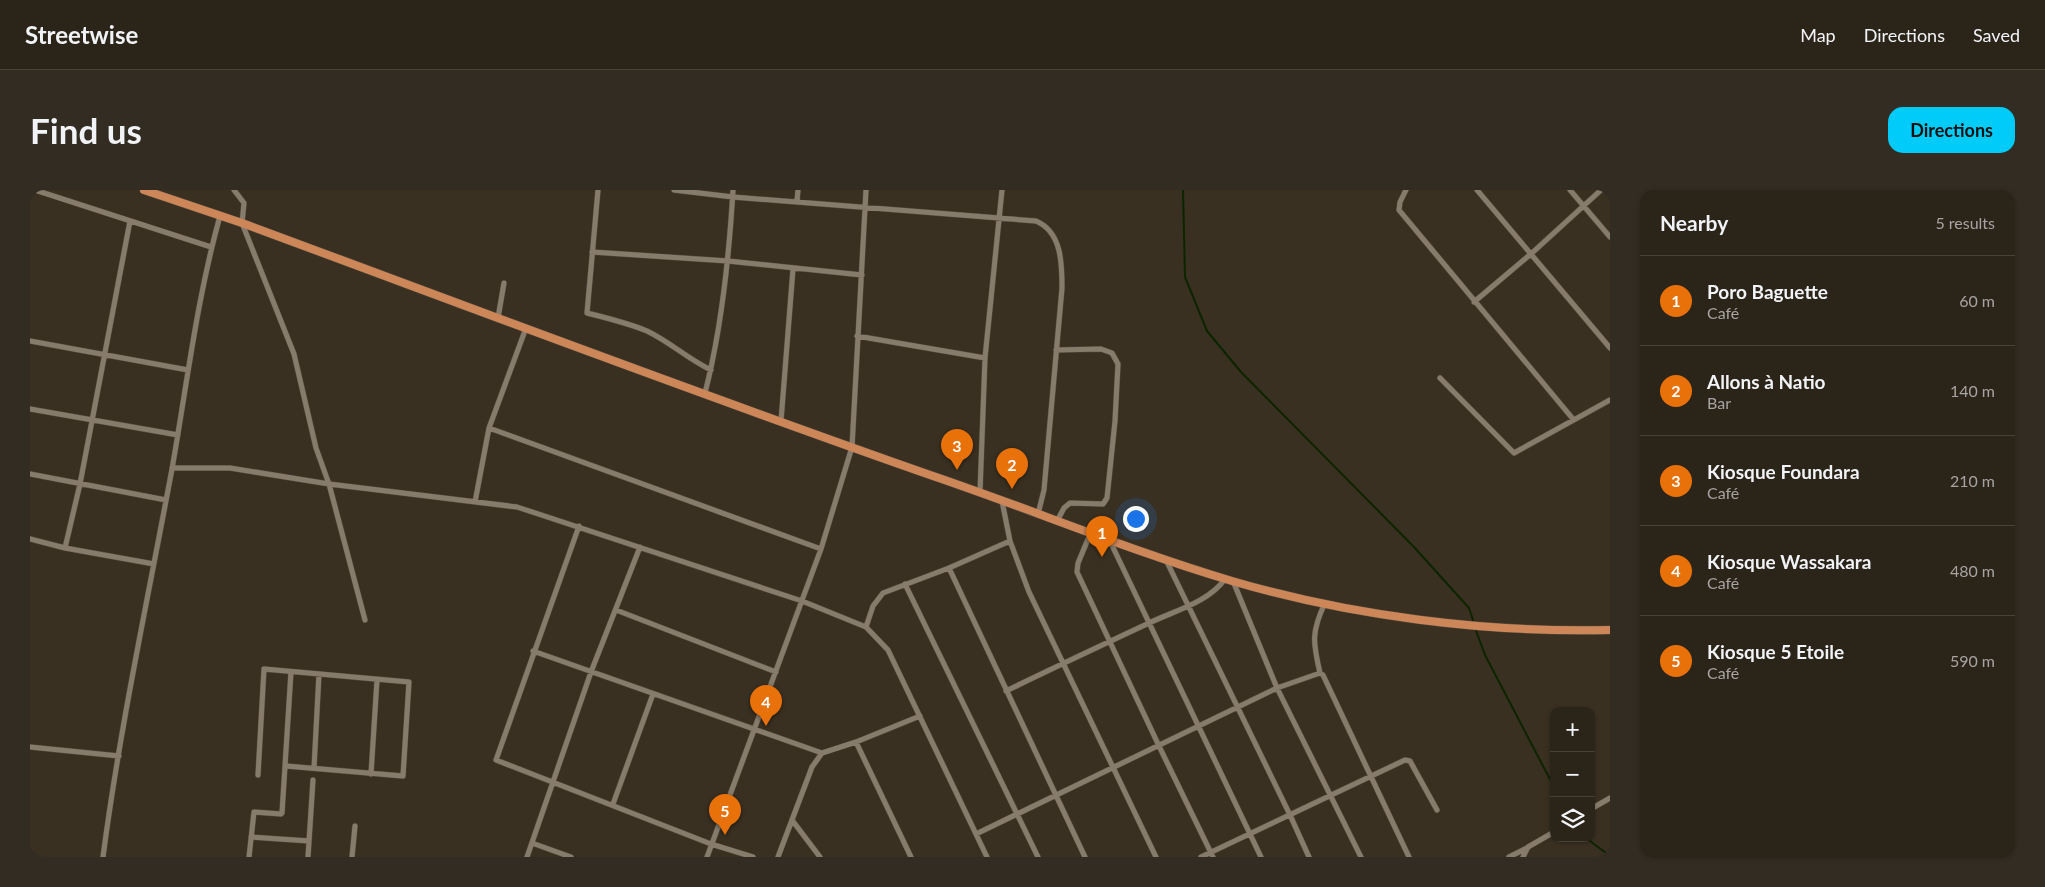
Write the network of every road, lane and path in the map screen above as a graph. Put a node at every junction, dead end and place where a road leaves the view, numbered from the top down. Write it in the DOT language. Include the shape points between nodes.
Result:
graph roads {
  1 [pos="35,190"];
  2 [pos="144,190"];
  3 [pos="234,190"];
  4 [pos="598,190"];
  5 [pos="674,190"];
  6 [pos="733,190"];
  7 [pos="798,190"];
  8 [pos="866,190"];
  9 [pos="1002,190"];
  10 [pos="1406,190"];
  11 [pos="1477,190"];
  12 [pos="1570,190"];
  13 [pos="1601,190"];
  14 [pos="732,197"];
  15 [pos="797,201"];
  16 [pos="1583,206"];
  17 [pos="864,207"];
  18 [pos="220,216"];
  19 [pos="1001,219"];
  20 [pos="130,221"];
  21 [pos="242,222"];
  22 [pos="1610,237"];
  23 [pos="211,247"];
  24 [pos="592,252"];
  25 [pos="1532,253"];
  26 [pos="728,262"];
  27 [pos="793,268"];
  28 [pos="862,275"];
  29 [pos="504,283"];
  30 [pos="1474,302"];
  31 [pos="498,318"];
  32 [pos="526,328"];
  33 [pos="857,336"];
  34 [pos="30,341"];
  35 [pos="1610,348"];
  36 [pos="1056,350"];
  37 [pos="104,354"];
  38 [pos="985,358"];
  39 [pos="188,370"];
  40 [pos="711,370"];
  41 [pos="1440,378"];
  42 [pos="705,393"];
  43 [pos="1610,400"];
  44 [pos="30,409"];
  45 [pos="1572,419"];
  46 [pos="92,420"];
  47 [pos="781,422"];
  48 [pos="489,428"];
  49 [pos="178,435"];
  50 [pos="852,447"];
  51 [pos="172,468"];
  52 [pos="30,474"];
  53 [pos="80,484"];
  54 [pos="328,484"];
  55 [pos="980,492"];
  56 [pos="166,500"];
  57 [pos="1002,501"];
  58 [pos="475,502"];
  59 [pos="1038,514"];
  60 [pos="1057,521"];
  61 [pos="578,526"];
  62 [pos="1091,532"];
  63 [pos="1109,539"];
  64 [pos="30,540"];
  65 [pos="1010,541"];
  66 [pos="640,547"];
  67 [pos="65,548"];
  68 [pos="821,549"];
  69 [pos="1166,560"];
  70 [pos="154,564"];
  71 [pos="949,568"];
  72 [pos="1229,580"];
  73 [pos="905,584"];
  74 [pos="802,601"];
  75 [pos="1325,603"];
  76 [pos="1188,606"];
  77 [pos="616,610"];
  78 [pos="365,620"];
  79 [pos="1149,623"];
  80 [pos="866,627"];
  81 [pos="1610,630"];
  82 [pos="1110,642"];
  83 [pos="533,651"];
  84 [pos="1063,663"];
  85 [pos="291,672"];
  86 [pos="591,672"];
  87 [pos="776,672"];
  88 [pos="1320,673"];
  89 [pos="319,674"];
  90 [pos="377,680"];
  91 [pos="1277,688"];
  92 [pos="1006,692"];
  93 [pos="653,694"];
  94 [pos="1238,708"];
  95 [pos="920,716"];
  96 [pos="755,728"];
  97 [pos="1199,728"];
  98 [pos="856,742"];
  99 [pos="1158,746"];
  100 [pos="30,747"];
  101 [pos="822,753"];
  102 [pos="119,756"];
  103 [pos="286,766"];
  104 [pos="314,768"];
  105 [pos="1113,768"];
  106 [pos="371,774"];
  107 [pos="258,775"];
  108 [pos="1370,777"];
  109 [pos="313,780"];
  110 [pos="554,782"];
  111 [pos="1055,795"];
  112 [pos="1331,796"];
  113 [pos="1610,798"];
  114 [pos="613,804"];
  115 [pos="1595,807"];
  116 [pos="1437,810"];
  117 [pos="1016,815"];
  118 [pos="1290,815"];
  119 [pos="792,820"];
  120 [pos="355,826"];
  121 [pos="976,834"];
  122 [pos="1250,834"];
  123 [pos="1550,834"];
  124 [pos="251,837"];
  125 [pos="309,841"];
  126 [pos="532,843"];
  127 [pos="711,844"];
  128 [pos="1528,847"];
  129 [pos="1212,855"];
  130 [pos="103,857"];
  131 [pos="248,857"];
  132 [pos="308,857"];
  133 [pos="352,857"];
  134 [pos="527,857"];
  135 [pos="571,857"];
  136 [pos="707,857"];
  137 [pos="753,857"];
  138 [pos="778,857"];
  139 [pos="820,857"];
  140 [pos="911,857"];
  141 [pos="987,857"];
  142 [pos="1038,857"];
  143 [pos="1085,857"];
  144 [pos="1156,857"];
  145 [pos="1201,857"];
  146 [pos="1261,857"];
  147 [pos="1309,857"];
  148 [pos="1361,857"];
  149 [pos="1409,857"];
  150 [pos="1509,857"];
  151 [pos="1523,857"];
  1 -- 20 [label="street"];
  2 -- 18 [label="main road"];
  3 -- 21 [label="street" via="244,203"];
  4 -- 24 [label="street"];
  5 -- 14 [label="street"];
  6 -- 14 [label="street"];
  7 -- 15 [label="street"];
  8 -- 17 [label="street"];
  9 -- 19 [label="street"];
  10 -- 30 [label="street" via="1400,210"];
  11 -- 25 [label="street"];
  12 -- 16 [label="street"];
  13 -- 16 [label="street"];
  14 -- 15 [label="street"];
  14 -- 26 [label="street"];
  15 -- 17 [label="street"];
  16 -- 22 [label="street"];
  16 -- 25 [label="street"];
  17 -- 19 [label="street"];
  17 -- 28 [label="street"];
  18 -- 21 [label="main road"];
  18 -- 23 [label="street"];
  19 -- 36 [label="street" via="1036,221 1045,225 1056,242 1062,258 1062,288"];
  19 -- 38 [label="street"];
  20 -- 23 [label="street"];
  20 -- 37 [label="street"];
  21 -- 31 [label="main road"];
  21 -- 54 [label="street" via="294,354 316,448"];
  23 -- 39 [label="street"];
  24 -- 26 [label="street"];
  24 -- 40 [label="street" via="587,313 647,331"];
  25 -- 30 [label="street"];
  25 -- 35 [label="street"];
  26 -- 27 [label="street"];
  26 -- 40 [label="street"];
  27 -- 28 [label="street"];
  27 -- 47 [label="street"];
  28 -- 33 [label="street"];
  29 -- 31 [label="street"];
  30 -- 45 [label="street"];
  31 -- 32 [label="main road"];
  32 -- 42 [label="main road"];
  32 -- 48 [label="street"];
  33 -- 38 [label="street"];
  33 -- 50 [label="street"];
  34 -- 37 [label="street"];
  36 -- 59 [label="street" via="1044,490"];
  36 -- 60 [label="street" via="1102,350 1112,353 1118,364 1107,498 1103,504 1070,503"];
  37 -- 39 [label="street"];
  37 -- 46 [label="street"];
  38 -- 55 [label="street"];
  39 -- 49 [label="street"];
  40 -- 42 [label="street"];
  41 -- 45 [label="street" via="1514,453"];
  42 -- 47 [label="main road"];
  43 -- 45 [label="street"];
  44 -- 46 [label="street"];
  46 -- 49 [label="street"];
  46 -- 53 [label="street"];
  47 -- 50 [label="main road"];
  48 -- 58 [label="street"];
  48 -- 68 [label="street"];
  49 -- 51 [label="street"];
  50 -- 55 [label="main road"];
  50 -- 68 [label="street"];
  51 -- 54 [label="street" via="230,468"];
  51 -- 56 [label="street"];
  52 -- 53 [label="street"];
  53 -- 56 [label="street"];
  53 -- 67 [label="street"];
  54 -- 58 [label="street"];
  54 -- 78 [label="street"];
  55 -- 57 [label="main road"];
  56 -- 70 [label="street"];
  57 -- 59 [label="main road"];
  57 -- 65 [label="street"];
  58 -- 61 [label="street" via="517,507"];
  59 -- 60 [label="main road"];
  60 -- 62 [label="main road"];
  61 -- 66 [label="street"];
  61 -- 83 [label="street"];
  62 -- 63 [label="main road"];
  62 -- 82 [label="street" via="1077,572"];
  63 -- 69 [label="main road"];
  63 -- 79 [label="street"];
  64 -- 67 [label="street"];
  65 -- 71 [label="street"];
  65 -- 84 [label="street" via="1029,592"];
  66 -- 74 [label="street"];
  66 -- 77 [label="street"];
  67 -- 70 [label="street"];
  68 -- 74 [label="street"];
  69 -- 72 [label="main road"];
  69 -- 76 [label="street"];
  70 -- 102 [label="street"];
  71 -- 73 [label="street"];
  71 -- 92 [label="street"];
  72 -- 75 [label="main road"];
  72 -- 76 [label="street"];
  72 -- 91 [label="street"];
  73 -- 80 [label="street" via="883,593 872,606"];
  73 -- 117 [label="street"];
  74 -- 80 [label="street"];
  74 -- 87 [label="street"];
  75 -- 81 [label="main road" via="1461,625"];
  75 -- 88 [label="street" via="1316,622 1314,647"];
  76 -- 79 [label="street"];
  76 -- 94 [label="street"];
  77 -- 86 [label="street"];
  77 -- 87 [label="street"];
  79 -- 82 [label="street"];
  79 -- 97 [label="street"];
  80 -- 95 [label="street" via="888,650"];
  82 -- 84 [label="street"];
  82 -- 99 [label="street"];
  83 -- 86 [label="street"];
  83 -- 110 [label="street" via="496,760"];
  84 -- 92 [label="street"];
  84 -- 105 [label="street"];
  85 -- 89 [label="street"];
  85 -- 103 [label="street"];
  85 -- 107 [label="street" via="264,669"];
  86 -- 93 [label="street"];
  86 -- 110 [label="street"];
  87 -- 96 [label="street"];
  88 -- 91 [label="street"];
  88 -- 108 [label="street"];
  89 -- 90 [label="street"];
  89 -- 104 [label="street"];
  90 -- 106 [label="street"];
  90 -- 106 [label="street" via="409,682 403,776"];
  91 -- 94 [label="street"];
  91 -- 112 [label="street"];
  92 -- 111 [label="street"];
  93 -- 96 [label="street"];
  93 -- 114 [label="street"];
  94 -- 97 [label="street"];
  94 -- 118 [label="street"];
  95 -- 98 [label="street"];
  95 -- 121 [label="street"];
  96 -- 101 [label="street"];
  96 -- 127 [label="street"];
  97 -- 99 [label="street"];
  97 -- 122 [label="street"];
  98 -- 101 [label="street"];
  98 -- 140 [label="street"];
  99 -- 105 [label="street"];
  99 -- 129 [label="street"];
  100 -- 102 [label="street"];
  101 -- 119 [label="street" via="812,767"];
  102 -- 130 [label="street"];
  103 -- 104 [label="street"];
  103 -- 124 [label="street" via="282,813 254,812"];
  104 -- 106 [label="street"];
  105 -- 111 [label="street"];
  105 -- 144 [label="street"];
  108 -- 112 [label="street"];
  108 -- 116 [label="street" via="1405,760 1410,761"];
  108 -- 149 [label="street"];
  109 -- 125 [label="street"];
  110 -- 114 [label="street"];
  110 -- 126 [label="street"];
  111 -- 117 [label="street"];
  111 -- 143 [label="street"];
  112 -- 118 [label="street"];
  112 -- 148 [label="street"];
  113 -- 115 [label="street"];
  114 -- 127 [label="street"];
  117 -- 121 [label="street"];
  117 -- 142 [label="street"];
  118 -- 122 [label="street"];
  118 -- 147 [label="street"];
  119 -- 138 [label="street"];
  119 -- 139 [label="street"];
  120 -- 133 [label="street"];
  121 -- 141 [label="street"];
  122 -- 129 [label="street"];
  122 -- 146 [label="street"];
  123 -- 128 [label="street"];
  124 -- 125 [label="street"];
  124 -- 131 [label="street"];
  125 -- 132 [label="street"];
  126 -- 134 [label="street"];
  126 -- 135 [label="street"];
  127 -- 136 [label="street"];
  127 -- 137 [label="street"];
  128 -- 150 [label="street"];
  128 -- 151 [label="street"];
  129 -- 145 [label="street"];
}
